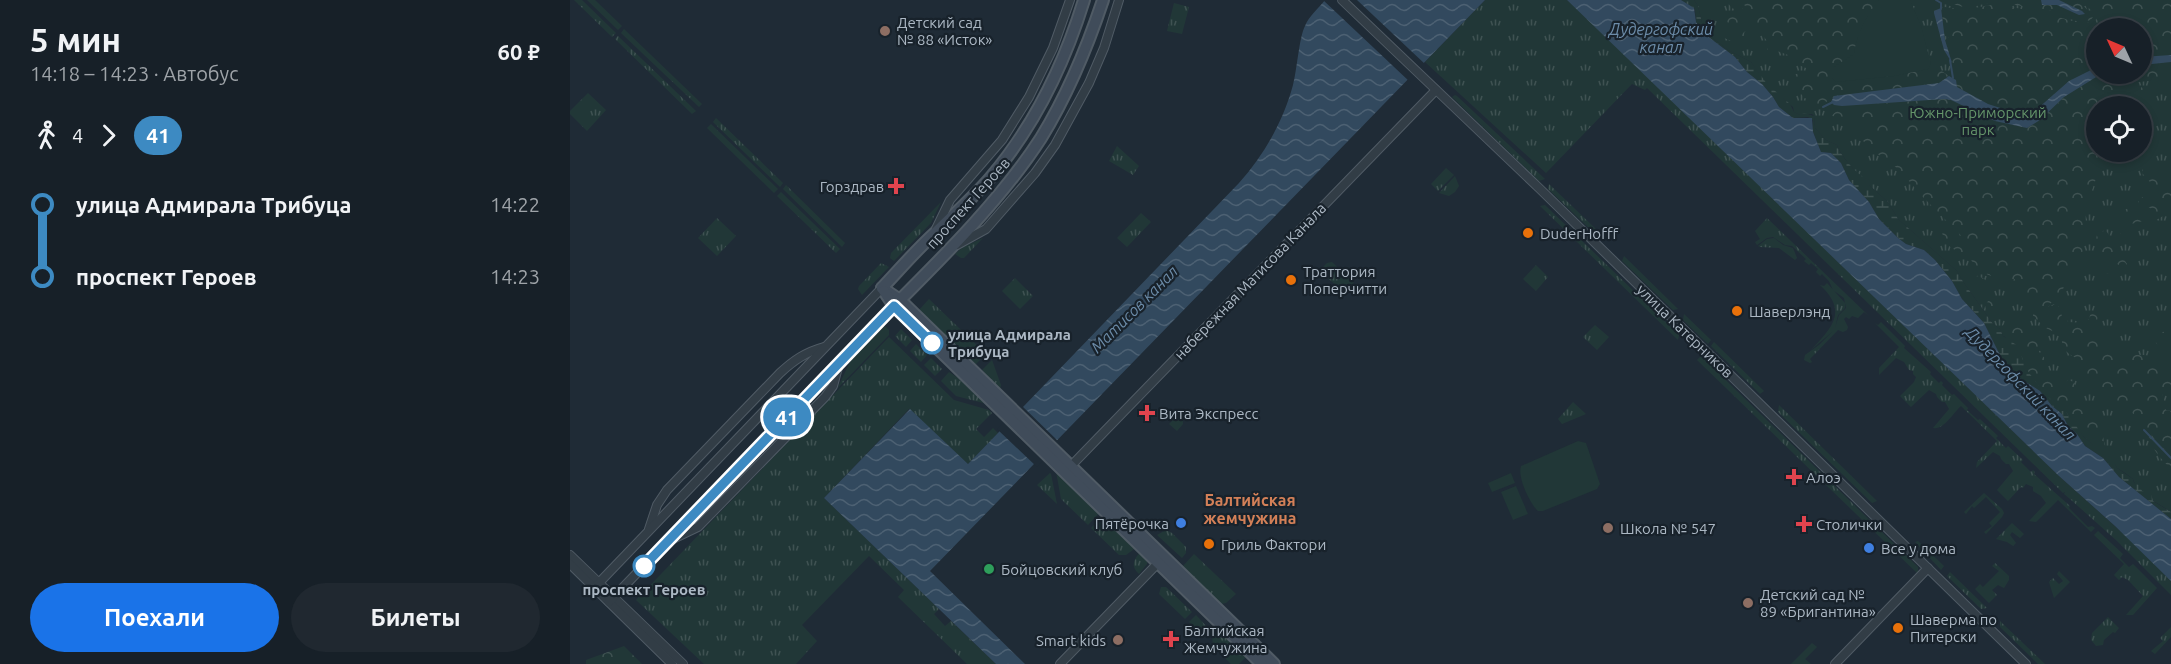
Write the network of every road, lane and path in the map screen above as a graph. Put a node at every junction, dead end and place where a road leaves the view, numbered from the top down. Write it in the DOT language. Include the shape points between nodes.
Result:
graph roads {
  1 [pos="1070,0"];
  2 [pos="1084,0"];
  3 [pos="1103,0"];
  4 [pos="1119,0"];
  5 [pos="1342,0"];
  6 [pos="1436,90"];
  7 [pos="934,233"];
  8 [pos="948,249"];
  9 [pos="882,288"];
  10 [pos="897,303"];
  11 [pos="825,347"];
  12 [pos="840,362"];
  13 [pos="1067,469"];
  14 [pos="648,531"];
  15 [pos="669,540"];
  16 [pos="570,555"];
  17 [pos="1161,560"];
  18 [pos="570,564"];
  19 [pos="1928,568"];
  20 [pos="596,585"];
  21 [pos="611,600"];
  22 [pos="672,664"];
  23 [pos="683,664"];
  24 [pos="1060,664"];
  25 [pos="1262,664"];
  26 [pos="1274,664"];
  27 [pos="1835,664"];
  28 [pos="2026,664"];
  1 -- 7 [label="street" via="1029,98 992,153 950,200"];
  2 -- 7 [label="street, проспект Героев" via="1058,72 1026,129 989,179"];
  3 -- 8 [label="street, проспект Героев" via="1074,77 1041,138"];
  4 -- 8 [label="street" via="1089,83 1035,173 986,229"];
  5 -- 6 [label="street, улица Катерников"];
  6 -- 13 [label="street, набережная Матисова Канала"];
  6 -- 19 [label="street, улица Катерников"];
  7 -- 9 [label="street, проспект Героев"];
  8 -- 10 [label="street, проспект Героев"];
  9 -- 10 [label="street"];
  9 -- 11 [label="street, проспект Героев"];
  10 -- 12 [label="street, проспект Героев"];
  10 -- 13 [label="street"];
  11 -- 14 [label="street, проспект Героев"];
  11 -- 14 [label="street" via="796,359 780,373 667,490"];
  12 -- 15 [label="street, проспект Героев"];
  12 -- 15 [label="street" via="833,386 825,397 698,527"];
  13 -- 17 [label="street"];
  14 -- 20 [label="street, проспект Героев"];
  15 -- 21 [label="street, проспект Героев"];
  16 -- 20 [label="street"];
  17 -- 24 [label="street"];
  17 -- 25 [label="street"];
  17 -- 26 [label="street"];
  18 -- 20 [label="street"];
  19 -- 27 [label="street"];
  19 -- 28 [label="street, улица Катерников"];
  20 -- 21 [label="street"];
  21 -- 22 [label="street"];
  21 -- 23 [label="street"];
}
